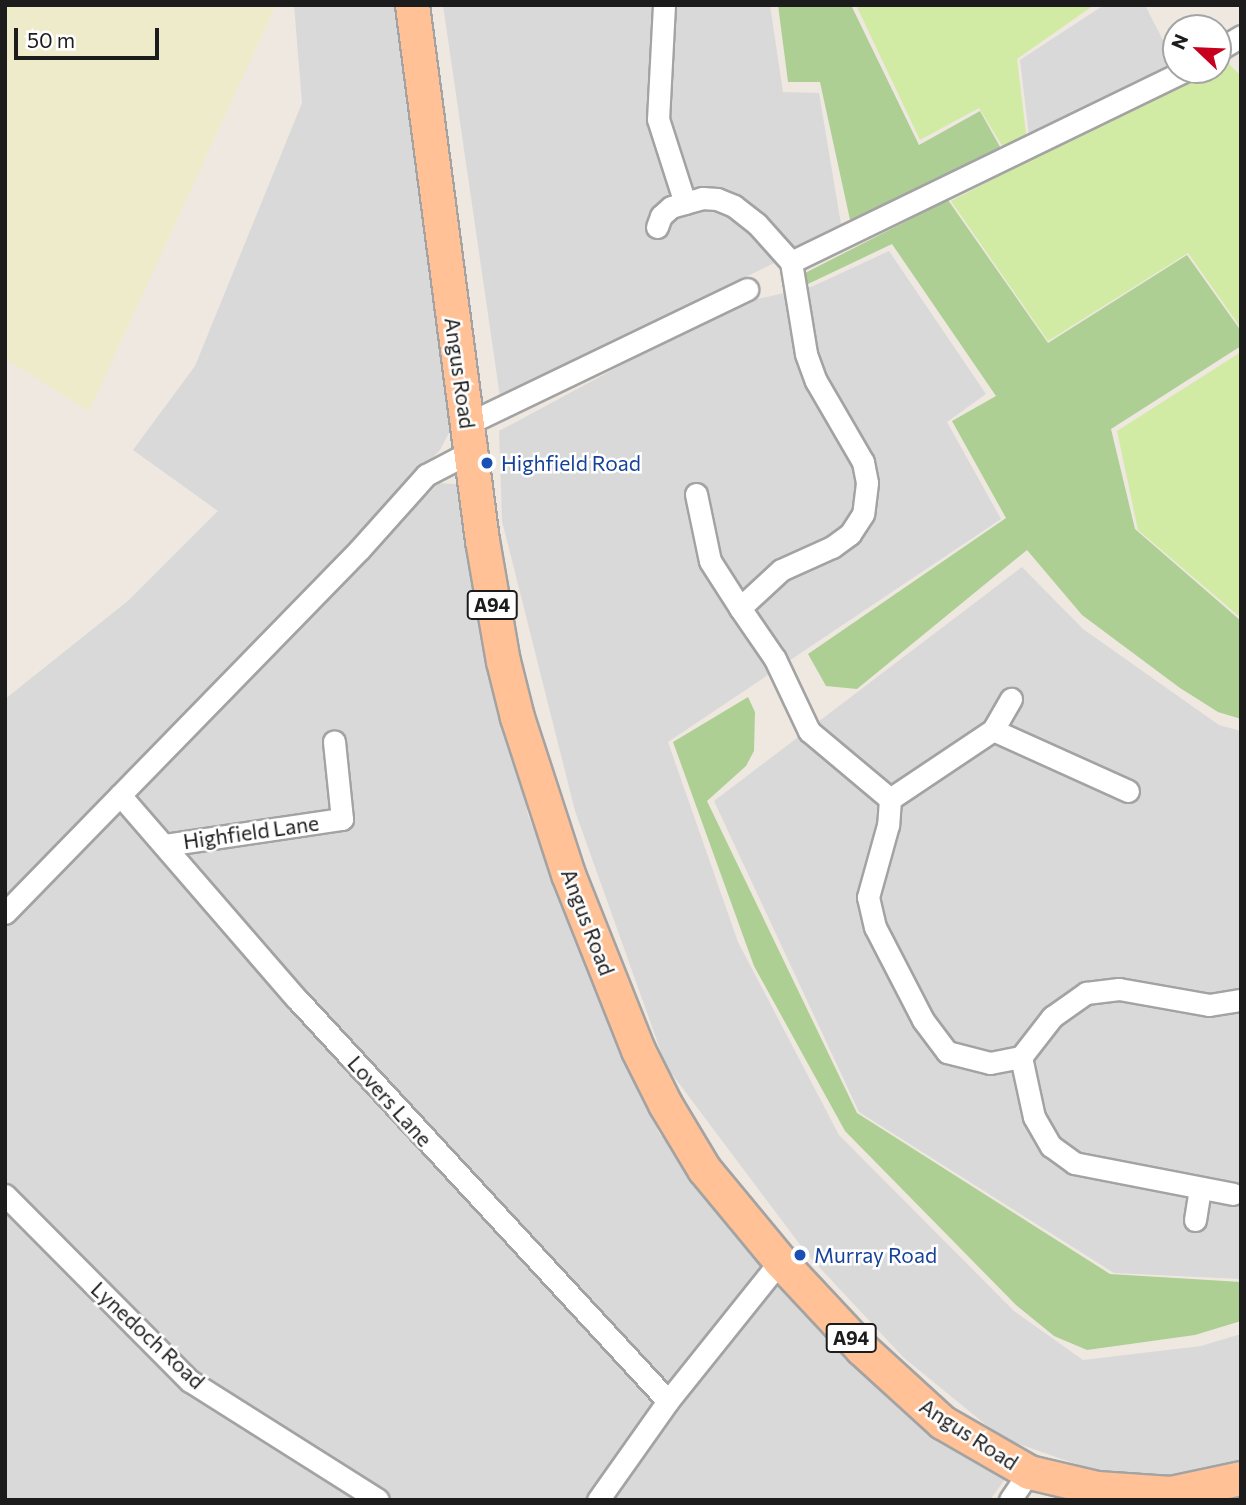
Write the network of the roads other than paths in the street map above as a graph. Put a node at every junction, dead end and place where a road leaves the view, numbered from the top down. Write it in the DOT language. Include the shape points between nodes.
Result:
graph roads {
  1 [pos="412,5"];
  2 [pos="664,5"];
  3 [pos="1162,82"];
  4 [pos="685,203"];
  5 [pos="657,228"];
  6 [pos="791,262"];
  7 [pos="747,289"];
  8 [pos="468,438"];
  9 [pos="696,495"];
  10 [pos="740,608"];
  11 [pos="1010,699"];
  12 [pos="993,730"];
  13 [pos="334,741"];
  14 [pos="1128,791"];
  15 [pos="120,795"];
  16 [pos="890,799"];
  17 [pos="165,845"];
  18 [pos="5,913"];
  19 [pos="1241,1000"];
  20 [pos="1021,1057"];
  21 [pos="1200,1188"];
  22 [pos="1233,1194"];
  23 [pos="5,1195"];
  24 [pos="1195,1220"];
  25 [pos="780,1261"];
  26 [pos="668,1401"];
  27 [pos="1029,1472"];
  28 [pos="1241,1478"];
  29 [pos="378,1500"];
  30 [pos="598,1500"];
  31 [pos="1010,1500"];
  1 -- 8 [label="main road, Angus Road / A94"];
  2 -- 4 [label="street" via="658,118"];
  3 -- 6 [label="street"];
  4 -- 5 [label="street" via="671,207"];
  4 -- 6 [label="street" via="709,198 734,206 757,223"];
  6 -- 10 [label="street" via="806,354 816,381 863,462 867,483 863,514 850,534 781,570"];
  7 -- 8 [label="street"];
  8 -- 15 [label="street" via="426,475"];
  8 -- 25 [label="main road, Angus Road / A94" via="503,661 568,874 638,1050 665,1104 704,1169"];
  9 -- 10 [label="street" via="710,561"];
  10 -- 16 [label="street" via="775,659 808,732"];
  11 -- 12 [label="street"];
  12 -- 14 [label="street"];
  12 -- 16 [label="street"];
  13 -- 17 [label="street, Highfield Lane" via="342,819"];
  15 -- 17 [label="street, Lovers Lane"];
  15 -- 18 [label="street"];
  16 -- 20 [label="street" via="888,825 867,897 875,927 923,1020 947,1052 990,1063"];
  17 -- 26 [label="street, Lovers Lane" via="333,1038"];
  19 -- 20 [label="street" via="1209,1005 1119,989 1086,993 1052,1017"];
  20 -- 21 [label="street" via="1034,1117 1051,1146 1074,1163"];
  21 -- 22 [label="street"];
  21 -- 24 [label="street"];
  23 -- 29 [label="street, Lynedoch Road" via="190,1381"];
  25 -- 26 [label="street"];
  25 -- 27 [label="main road, Angus Road / A94" via="903,1390 942,1422"];
  26 -- 30 [label="street"];
  27 -- 28 [label="main road, Angus Road / A94" via="1144,1494"];
  27 -- 31 [label="street"];
}
